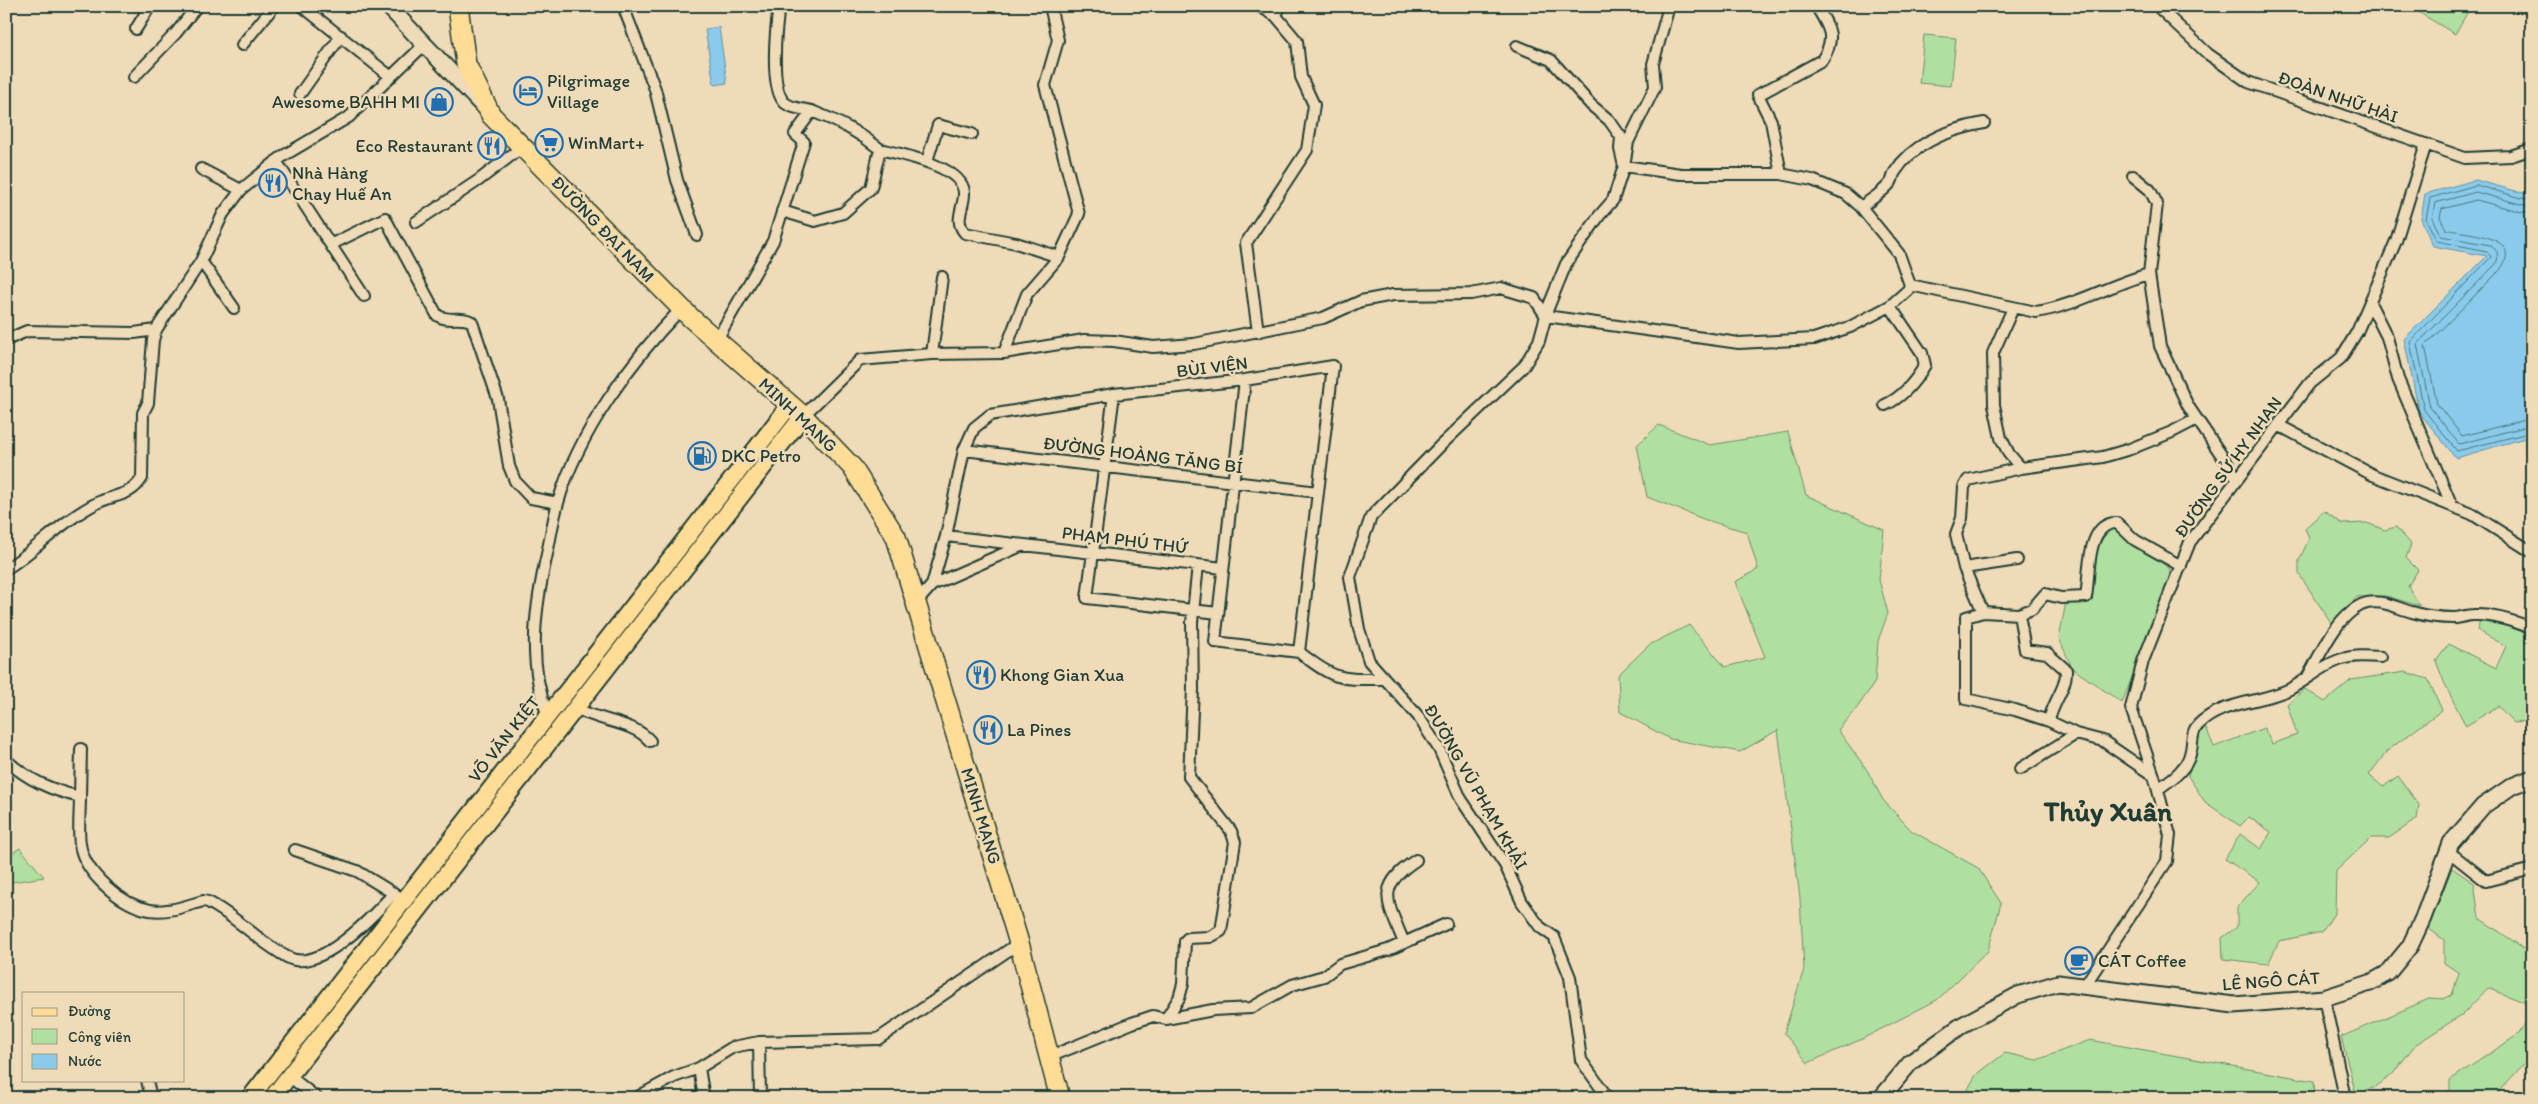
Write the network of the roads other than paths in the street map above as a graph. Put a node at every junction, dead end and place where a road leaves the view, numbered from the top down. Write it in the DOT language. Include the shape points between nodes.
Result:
graph roads {
  1 [pos="150,6"];
  2 [pos="197,6"];
  3 [pos="274,6"];
  4 [pos="302,6"];
  5 [pos="388,6"];
  6 [pos="458,6"];
  7 [pos="623,6"];
  8 [pos="779,6"];
  9 [pos="1050,6"];
  10 [pos="1259,6"];
  11 [pos="1669,6"];
  12 [pos="1816,6"];
  13 [pos="2157,6"];
  14 [pos="1278,11"];
  15 [pos="136,29"];
  16 [pos="340,36"];
  17 [pos="425,44"];
  18 [pos="242,46"];
  19 [pos="1517,46"];
  20 [pos="390,76"];
  21 [pos="134,77"];
  22 [pos="300,94"];
  23 [pos="812,111"];
  24 [pos="491,115"];
  25 [pos="1984,123"];
  26 [pos="972,134"];
  27 [pos="2426,144"];
  28 [pos="522,147"];
  29 [pos="880,149"];
  30 [pos="2532,149"];
  31 [pos="276,161"];
  32 [pos="927,161"];
  33 [pos="1624,166"];
  34 [pos="200,169"];
  35 [pos="1781,174"];
  36 [pos="2133,176"];
  37 [pos="241,190"];
  38 [pos="1861,207"];
  39 [pos="782,212"];
  40 [pos="416,222"];
  41 [pos="697,235"];
  42 [pos="332,244"];
  43 [pos="1059,257"];
  44 [pos="201,261"];
  45 [pos="2149,274"];
  46 [pos="942,277"];
  47 [pos="1910,285"];
  48 [pos="364,296"];
  49 [pos="2370,302"];
  50 [pos="1890,306"];
  51 [pos="234,308"];
  52 [pos="2013,308"];
  53 [pos="681,309"];
  54 [pos="1546,316"];
  55 [pos="156,330"];
  56 [pos="1258,332"];
  57 [pos="6,340"];
  58 [pos="716,341"];
  59 [pos="1004,353"];
  60 [pos="932,354"];
  61 [pos="1244,380"];
  62 [pos="1114,394"];
  63 [pos="1885,405"];
  64 [pos="797,411"];
  65 [pos="2197,419"];
  66 [pos="2278,425"];
  67 [pos="964,450"];
  68 [pos="1104,467"];
  69 [pos="2021,468"];
  70 [pos="2237,478"];
  71 [pos="1233,482"];
  72 [pos="1318,492"];
  73 [pos="558,503"];
  74 [pos="2452,506"];
  75 [pos="946,536"];
  76 [pos="1024,545"];
  77 [pos="2532,552"];
  78 [pos="1093,553"];
  79 [pos="2017,560"];
  80 [pos="1198,565"];
  81 [pos="2181,566"];
  82 [pos="6,568"];
  83 [pos="1223,568"];
  84 [pos="1964,568"];
  85 [pos="932,585"];
  86 [pos="916,603"];
  87 [pos="1193,610"];
  88 [pos="1218,612"];
  89 [pos="1983,612"];
  90 [pos="2019,614"];
  91 [pos="2532,628"];
  92 [pos="612,634"];
  93 [pos="625,645"];
  94 [pos="1299,652"];
  95 [pos="2381,657"];
  96 [pos="1385,679"];
  97 [pos="2307,679"];
  98 [pos="576,708"];
  99 [pos="548,716"];
  100 [pos="2049,721"];
  101 [pos="2076,734"];
  102 [pos="650,741"];
  103 [pos="81,749"];
  104 [pos="6,760"];
  105 [pos="2020,768"];
  106 [pos="2154,776"];
  107 [pos="2532,778"];
  108 [pos="2158,789"];
  109 [pos="80,797"];
  110 [pos="295,850"];
  111 [pos="2448,852"];
  112 [pos="1416,860"];
  113 [pos="2532,869"];
  114 [pos="399,897"];
  115 [pos="1446,924"];
  116 [pos="1019,943"];
  117 [pos="1404,943"];
  118 [pos="2085,985"];
  119 [pos="328,998"];
  120 [pos="2324,998"];
  121 [pos="341,1009"];
  122 [pos="1166,1019"];
  123 [pos="759,1042"];
  124 [pos="1049,1056"];
  125 [pos="699,1068"];
  126 [pos="289,1076"];
  127 [pos="147,1082"];
  128 [pos="151,1098"];
  129 [pos="250,1098"];
  130 [pos="272,1098"];
  131 [pos="317,1098"];
  132 [pos="636,1098"];
  133 [pos="704,1098"];
  134 [pos="760,1098"];
  135 [pos="1060,1098"];
  136 [pos="1608,1098"];
  137 [pos="1881,1098"];
  138 [pos="2345,1098"];
  1 -- 15 [label="street"];
  2 -- 21 [label="street"];
  3 -- 18 [label="street"];
  4 -- 16 [label="street"];
  5 -- 17 [label="street, ĐƯỜNG ĐẠI NAM"];
  6 -- 24 [label="highway" via="466,64"];
  7 -- 41 [label="street" via="655,89 677,180"];
  8 -- 23 [label="street" via="774,63 781,98 796,109"];
  9 -- 43 [label="street" via="1058,40 1045,85 1079,214"];
  10 -- 14 [label="street"];
  11 -- 33 [label="street, ĐƯỜNG VŨ PHẠM KHẢI" via="1653,64 1655,87 1628,142"];
  12 -- 35 [label="street" via="1832,40 1822,60 1758,95 1771,121"];
  13 -- 27 [label="street, ĐOÀN NHỮ HÀI" via="2208,54 2248,82"];
  14 -- 56 [label="street" via="1297,41 1301,77 1314,105 1307,150 1246,243"];
  16 -- 20 [label="street"];
  16 -- 22 [label="street"];
  17 -- 20 [label="street"];
  17 -- 24 [label="street, ĐƯỜNG ĐẠI NAM"];
  19 -- 33 [label="street" via="1551,60 1590,105 1610,120 1621,137"];
  20 -- 31 [label="street" via="349,117"];
  23 -- 29 [label="street" via="864,137"];
  23 -- 39 [label="street" via="795,134 804,142"];
  24 -- 28 [label="highway, ĐƯỜNG ĐẠI NAM"];
  25 -- 38 [label="street" via="1957,128 1908,156 1890,183"];
  26 -- 32 [label="street" via="938,125"];
  27 -- 30 [label="street, ĐOÀN NHỮ HÀI" via="2465,158 2510,156"];
  27 -- 49 [label="street, ĐƯỜNG SỬ HY NHAN" via="2396,241"];
  28 -- 40 [label="street"];
  28 -- 53 [label="highway, ĐƯỜNG ĐẠI NAM"];
  29 -- 32 [label="street"];
  29 -- 39 [label="street" via="871,188 843,213 815,221"];
  31 -- 37 [label="street"];
  31 -- 42 [label="street"];
  32 -- 43 [label="street" via="960,182 964,191 959,219 965,233 1016,243"];
  33 -- 35 [label="street" via="1681,174"];
  33 -- 54 [label="street, ĐƯỜNG VŨ PHẠM KHẢI" via="1613,200 1566,264"];
  34 -- 37 [label="street"];
  35 -- 38 [label="street" via="1812,180 1846,194"];
  36 -- 45 [label="street" via="2150,190 2157,204"];
  37 -- 44 [label="street" via="223,214"];
  38 -- 47 [label="street" via="1899,254"];
  39 -- 58 [label="street" via="773,241"];
  42 -- 48 [label="street"];
  42 -- 73 [label="street" via="385,218 437,315 472,322 498,400 509,466 515,481 531,498"];
  43 -- 59 [label="street" via="1027,294"];
  44 -- 51 [label="street"];
  44 -- 55 [label="street"];
  45 -- 52 [label="street" via="2122,281 2053,310 2036,312"];
  45 -- 65 [label="street" via="2160,346"];
  46 -- 60 [label="street"];
  47 -- 50 [label="street"];
  47 -- 52 [label="street"];
  49 -- 66 [label="street, ĐƯỜNG SỬ HY NHAN" via="2358,332 2341,358 2310,383"];
  49 -- 74 [label="street" via="2387,338 2398,379"];
  50 -- 54 [label="street" via="1850,327 1814,338 1739,344"];
  50 -- 63 [label="street" via="1922,353 1925,365 1918,378 1898,399"];
  52 -- 69 [label="street" via="1993,353 1994,406 2000,438"];
  53 -- 58 [label="highway, ĐƯỜNG ĐẠI NAM"];
  53 -- 73 [label="street" via="644,350 605,406 577,457"];
  54 -- 56 [label="street" via="1534,298 1501,288 1471,294 1393,294 1361,301 1323,318"];
  54 -- 96 [label="street, ĐƯỜNG VŨ PHẠM KHẢI" via="1539,341 1524,366 1371,517 1350,577 1369,661"];
  55 -- 57 [label="street" via="28,332"];
  55 -- 82 [label="street" via="148,403 143,413 142,478 138,486 95,503"];
  56 -- 59 [label="street" via="1152,348 1114,341 1084,340"];
  58 -- 64 [label="highway, MINH MẠNG"];
  59 -- 60 [label="street"];
  60 -- 64 [label="street" via="860,360"];
  61 -- 62 [label="street, BÙI VIỆN"];
  61 -- 71 [label="street"];
  61 -- 72 [label="street, BÙI VIỆN" via="1333,366"];
  62 -- 67 [label="street, BÙI VIỆN" via="990,415 974,428"];
  62 -- 68 [label="street"];
  64 -- 86 [label="highway, MINH MẠNG" via="852,467 872,497 896,537"];
  64 -- 92 [label="main road, VÕ VĂN KIỆT"];
  64 -- 93 [label="main road"];
  65 -- 69 [label="street" via="2130,449 2103,457"];
  65 -- 70 [label="street"];
  66 -- 70 [label="street, ĐƯỜNG SỬ HY NHAN"];
  66 -- 74 [label="street" via="2373,475"];
  67 -- 68 [label="street, ĐƯỜNG HOÀNG TĂNG BÍ"];
  67 -- 75 [label="street, BÙI VIỆN"];
  68 -- 71 [label="street, ĐƯỜNG HOÀNG TĂNG BÍ"];
  68 -- 78 [label="street"];
  69 -- 84 [label="street" via="1966,482 1962,518 1956,534"];
  70 -- 81 [label="street, ĐƯỜNG SỬ HY NHAN" via="2190,542"];
  71 -- 72 [label="street, ĐƯỜNG HOÀNG TĂNG BÍ"];
  71 -- 83 [label="street"];
  72 -- 94 [label="street, BÙI VIỆN"];
  73 -- 99 [label="street" via="538,593 534,628 536,679"];
  74 -- 77 [label="street" via="2487,522"];
  75 -- 76 [label="street, PHẠM PHÚ THỨ"];
  75 -- 85 [label="street, BÙI VIỆN"];
  76 -- 78 [label="street, PHẠM PHÚ THỨ"];
  76 -- 85 [label="street"];
  78 -- 80 [label="street, PHẠM PHÚ THỨ"];
  78 -- 87 [label="street" via="1088,598"];
  79 -- 84 [label="street"];
  80 -- 83 [label="street, PHẠM PHÚ THỨ"];
  80 -- 87 [label="street"];
  81 -- 90 [label="street" via="2135,540 2113,522 2096,538 2090,556 2086,597 2061,598 2045,594 2032,609"];
  81 -- 106 [label="street, ĐƯỜNG SỬ HY NHAN" via="2143,660 2131,708"];
  83 -- 88 [label="street"];
  84 -- 89 [label="street"];
  85 -- 86 [label="street"];
  86 -- 116 [label="highway, MINH MẠNG"];
  87 -- 88 [label="street"];
  87 -- 122 [label="street" via="1189,777 1231,831 1235,842 1221,931 1210,937 1185,941 1183,984"];
  88 -- 94 [label="street" via="1215,642"];
  89 -- 90 [label="street"];
  89 -- 100 [label="street" via="1966,617 1966,699"];
  90 -- 100 [label="street" via="2026,650 2047,652 2066,670 2065,682"];
  91 -- 97 [label="street" via="2491,616 2436,616 2370,602 2353,610 2330,637"];
  92 -- 93 [label="main road"];
  92 -- 99 [label="main road, VÕ VĂN KIỆT"];
  93 -- 98 [label="main road"];
  94 -- 96 [label="street" via="1323,672 1338,678"];
  95 -- 97 [label="street" via="2358,656 2339,660"];
  96 -- 136 [label="street, ĐƯỜNG VŨ PHẠM KHẢI" via="1418,716 1439,749 1461,799 1505,865 1530,915 1554,937 1570,976 1580,1060"];
  97 -- 108 [label="street" via="2288,690 2208,717 2194,731 2185,766"];
  98 -- 102 [label="street" via="640,731"];
  98 -- 121 [label="main road"];
  99 -- 114 [label="main road, VÕ VĂN KIỆT"];
  100 -- 101 [label="street"];
  101 -- 105 [label="street"];
  101 -- 106 [label="street" via="2103,741"];
  103 -- 109 [label="street"];
  104 -- 109 [label="street" via="36,782"];
  106 -- 108 [label="street, ĐƯỜNG SỬ HY NHAN"];
  107 -- 111 [label="street, LÊ NGÔ CÁT" via="2512,786 2483,806 2451,843"];
  108 -- 118 [label="street, ĐƯỜNG SỬ HY NHAN" via="2170,835 2167,861"];
  109 -- 114 [label="street" via="80,844 83,853 98,878 121,897 135,905 156,910 208,902 294,960 312,957 342,943"];
  110 -- 114 [label="street" via="357,871"];
  111 -- 113 [label="street" via="2486,881"];
  111 -- 120 [label="street, LÊ NGÔ CÁT" via="2410,946 2388,972 2370,983"];
  112 -- 117 [label="street" via="1397,874 1388,891"];
  114 -- 119 [label="main road, VÕ VĂN KIỆT"];
  115 -- 117 [label="street"];
  116 -- 123 [label="street" via="878,1039"];
  116 -- 124 [label="highway, MINH MẠNG"];
  117 -- 122 [label="street" via="1340,964 1324,976 1292,985 1251,1008 1212,1010"];
  118 -- 120 [label="street, LÊ NGÔ CÁT" via="2234,1005"];
  118 -- 137 [label="street, LÊ NGÔ CÁT" via="2058,983 2018,995 1962,1025 1911,1062"];
  119 -- 121 [label="main road"];
  119 -- 129 [label="main road, VÕ VĂN KIỆT"];
  120 -- 138 [label="street"];
  121 -- 126 [label="main road"];
  122 -- 124 [label="street" via="1153,1016 1141,1019"];
  123 -- 125 [label="street" via="733,1048"];
  123 -- 134 [label="street"];
  124 -- 135 [label="highway, MINH MẠNG"];
  125 -- 132 [label="street" via="674,1077"];
  125 -- 133 [label="street"];
  126 -- 130 [label="main road"];
  126 -- 131 [label="street"];
  127 -- 128 [label="street"];
}
